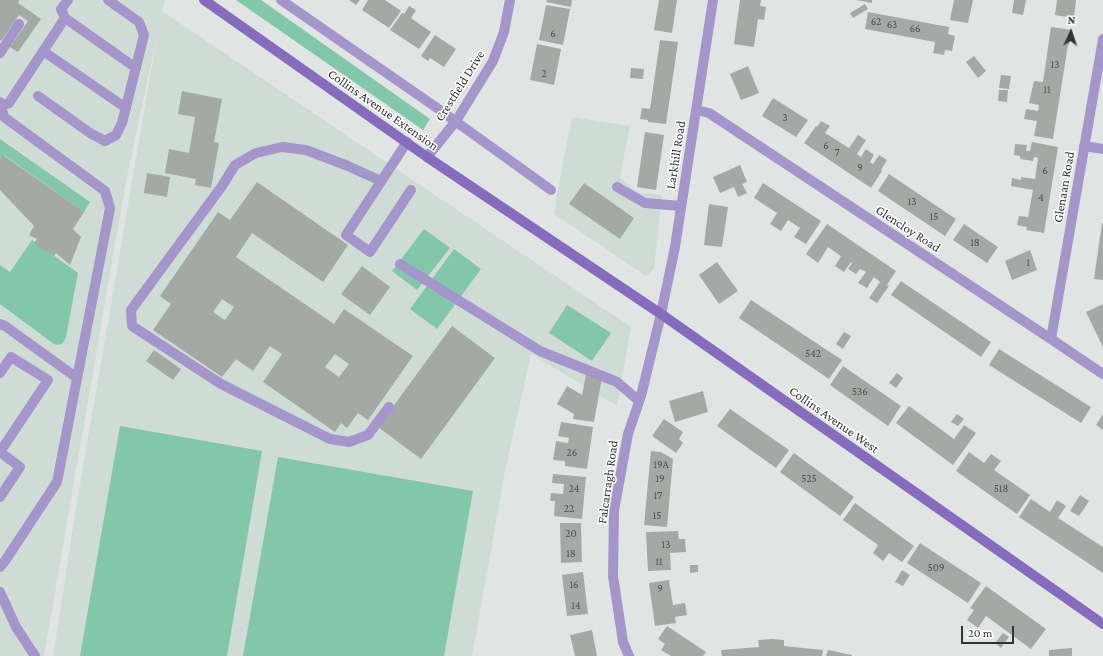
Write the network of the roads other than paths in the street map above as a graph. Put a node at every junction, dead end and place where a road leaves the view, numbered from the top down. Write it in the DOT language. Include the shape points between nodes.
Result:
graph roads {
  1 [pos="68,0"];
  2 [pos="108,0"];
  3 [pos="204,0"];
  4 [pos="281,0"];
  5 [pos="510,0"];
  6 [pos="714,0"];
  7 [pos="65,18"];
  8 [pos="19,24"];
  9 [pos="1103,39"];
  10 [pos="43,51"];
  11 [pos="0,52"];
  12 [pos="136,68"];
  13 [pos="38,96"];
  14 [pos="0,104"];
  15 [pos="126,108"];
  16 [pos="696,110"];
  17 [pos="456,121"];
  18 [pos="407,142"];
  19 [pos="1084,146"];
  20 [pos="1103,149"];
  21 [pos="427,157"];
  22 [pos="381,181"];
  23 [pos="617,187"];
  24 [pos="411,190"];
  25 [pos="551,190"];
  26 [pos="681,206"];
  27 [pos="550,238"];
  28 [pos="400,264"];
  29 [pos="661,314"];
  30 [pos="0,324"];
  31 [pos="1051,338"];
  32 [pos="0,373"];
  33 [pos="1103,374"];
  34 [pos="77,378"];
  35 [pos="639,400"];
  36 [pos="389,406"];
  37 [pos="0,452"];
  38 [pos="0,497"];
  39 [pos="0,567"];
  40 [pos="0,592"];
  41 [pos="1103,624"];
  42 [pos="35,656"];
  43 [pos="628,656"];
  1 -- 7 [label="street" via="61,10"];
  2 -- 12 [label="street" via="139,22 144,35"];
  3 -- 18 [label="main road, Collins Avenue Extension"];
  4 -- 17 [label="street"];
  5 -- 17 [label="street, Crestfield Drive" via="504,32 493,61"];
  6 -- 16 [label="street, Larkhill Road"];
  7 -- 10 [label="street"];
  7 -- 12 [label="street"];
  8 -- 11 [label="street"];
  9 -- 19 [label="street, Glenaan Road"];
  10 -- 14 [label="street" via="9,103"];
  10 -- 15 [label="street"];
  12 -- 15 [label="street"];
  13 -- 15 [label="street" via="105,141 116,135"];
  14 -- 34 [label="street" via="4,117 105,191 110,208"];
  16 -- 26 [label="street, Larkhill Road"];
  16 -- 31 [label="street, Glencloy Road" via="709,114"];
  17 -- 21 [label="street, Crestfield Drive"];
  17 -- 25 [label="street"];
  18 -- 21 [label="main road, Collins Avenue Extension"];
  18 -- 22 [label="street"];
  19 -- 20 [label="street"];
  19 -- 31 [label="street, Glenaan Road"];
  21 -- 27 [label="main road, Collins Avenue Extension"];
  22 -- 24 [label="street" via="346,235 370,252"];
  22 -- 36 [label="street" via="306,150 282,147 256,153 235,165 130,310 132,326 221,384 330,439 349,442 368,435"];
  23 -- 26 [label="street" via="645,202"];
  26 -- 29 [label="street, Larkhill Road"];
  27 -- 29 [label="main road, Collins Avenue West"];
  28 -- 35 [label="street" via="540,351 617,382"];
  29 -- 35 [label="street, Falcarragh Road"];
  29 -- 41 [label="main road, Collins Avenue West"];
  30 -- 34 [label="street"];
  31 -- 33 [label="street, Glencloy Road"];
  32 -- 37 [label="street" via="11,357 48,380"];
  34 -- 39 [label="street" via="57,482"];
  35 -- 43 [label="street, Falcarragh Road" via="628,434 614,510 613,576 623,642"];
  37 -- 38 [label="street" via="20,467"];
  40 -- 42 [label="street" via="16,627"];
}
